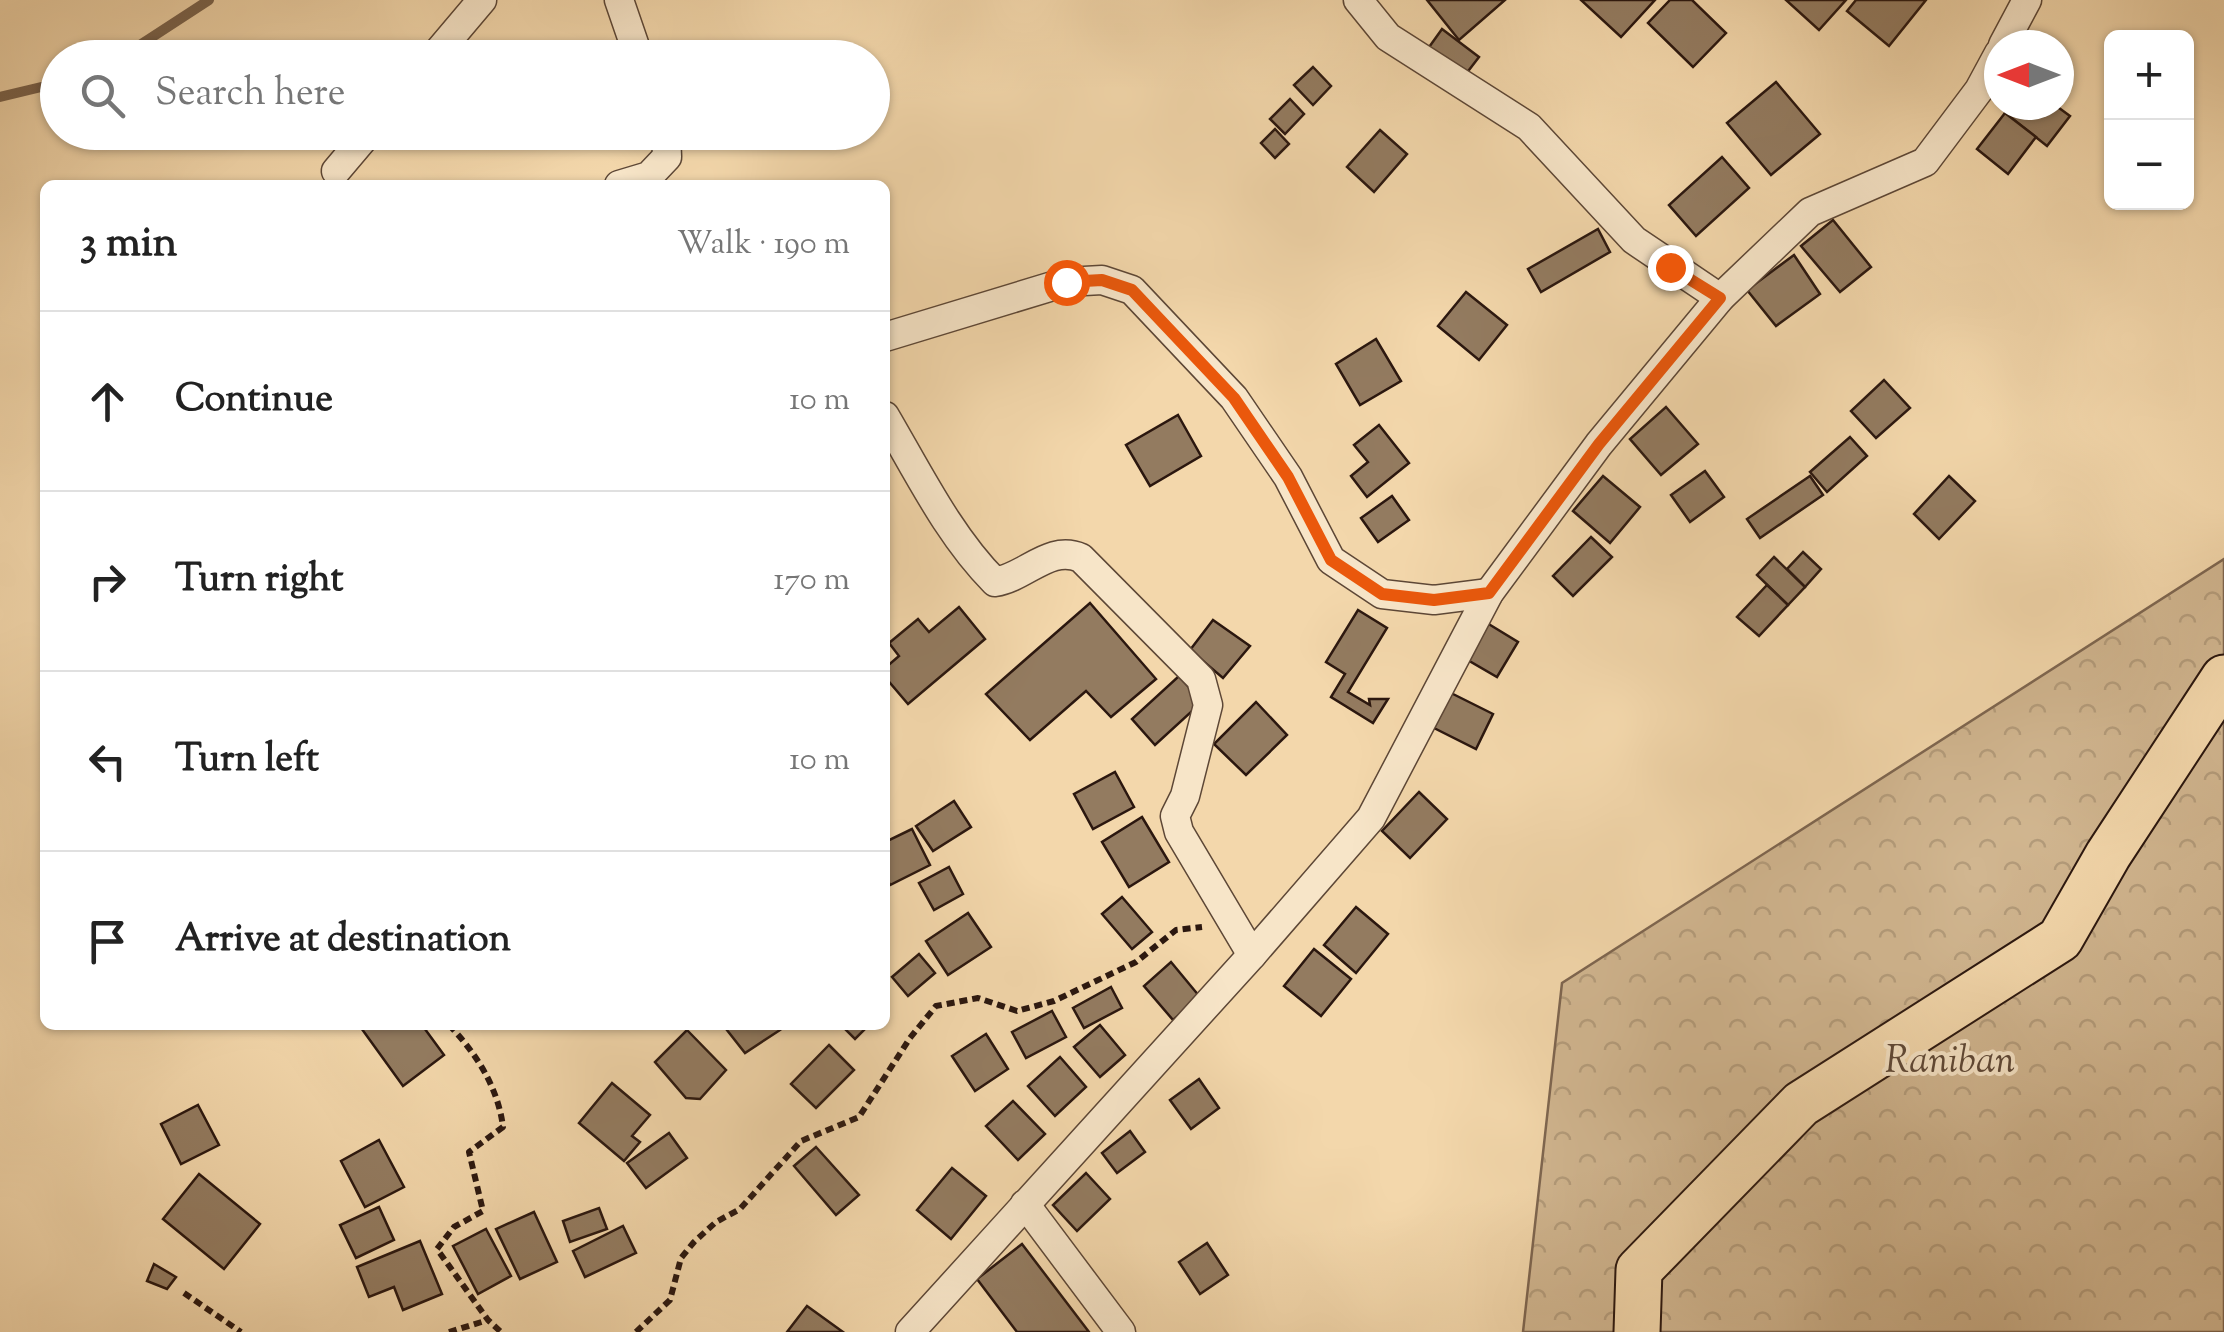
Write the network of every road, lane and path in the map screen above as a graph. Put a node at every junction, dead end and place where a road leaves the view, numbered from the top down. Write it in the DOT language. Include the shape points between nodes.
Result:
graph roads {
  1 [pos="482,0"];
  2 [pos="620,0"];
  3 [pos="1358,0"];
  4 [pos="2027,0"];
  5 [pos="2011,30"];
  6 [pos="448,40"];
  7 [pos="634,40"];
  8 [pos="1984,82"];
  9 [pos="354,150"];
  10 [pos="667,150"];
  11 [pos="336,171"];
  12 [pos="635,180"];
  13 [pos="1720,298"];
  14 [pos="890,335"];
  15 [pos="890,424"];
  16 [pos="1489,593"];
  17 [pos="2224,678"];
  18 [pos="1233,924"];
  19 [pos="1252,955"];
  20 [pos="454,1030"];
  21 [pos="1025,1204"];
  22 [pos="184,1293"];
  23 [pos="488,1320"];
  24 [pos="242,1332"];
  25 [pos="448,1332"];
  26 [pos="501,1332"];
  27 [pos="636,1332"];
  28 [pos="910,1332"];
  29 [pos="1121,1332"];
  30 [pos="1636,1332"];
  1 -- 6 [label="street"];
  2 -- 7 [label="street"];
  3 -- 13 [label="street" via="1388,37 1529,127 1634,240"];
  4 -- 5 [label="street"];
  8 -- 13 [label="street" via="1925,162 1810,212"];
  9 -- 11 [label="street"];
  10 -- 12 [label="street" via="648,176"];
  13 -- 16 [label="street" via="1599,444"];
  14 -- 16 [label="street" via="1066,282 1102,280 1132,290 1234,398 1288,477 1331,560 1382,594 1434,600"];
  15 -- 18 [label="street" via="946,519 995,582 1050,556 1068,552 1081,558 1202,679 1208,705 1175,816"];
  16 -- 19 [label="street" via="1371,818"];
  17 -- 30 [label="main road" via="2060,939 1801,1104 1639,1270"];
  18 -- 19 [label="street"];
  18 -- 27 [label="path" via="1176,930 1136,962 1054,1001 1017,1011 978,998 936,1006 860,1117 801,1142 748,1201 694,1242 670,1300"];
  19 -- 21 [label="street"];
  20 -- 23 [label="path" via="471,1047 500,1104 504,1127 469,1152 483,1211 454,1226 437,1249"];
  21 -- 28 [label="street"];
  21 -- 29 [label="street"];
  22 -- 24 [label="path"];
  23 -- 25 [label="path"];
  23 -- 26 [label="path"];
}
